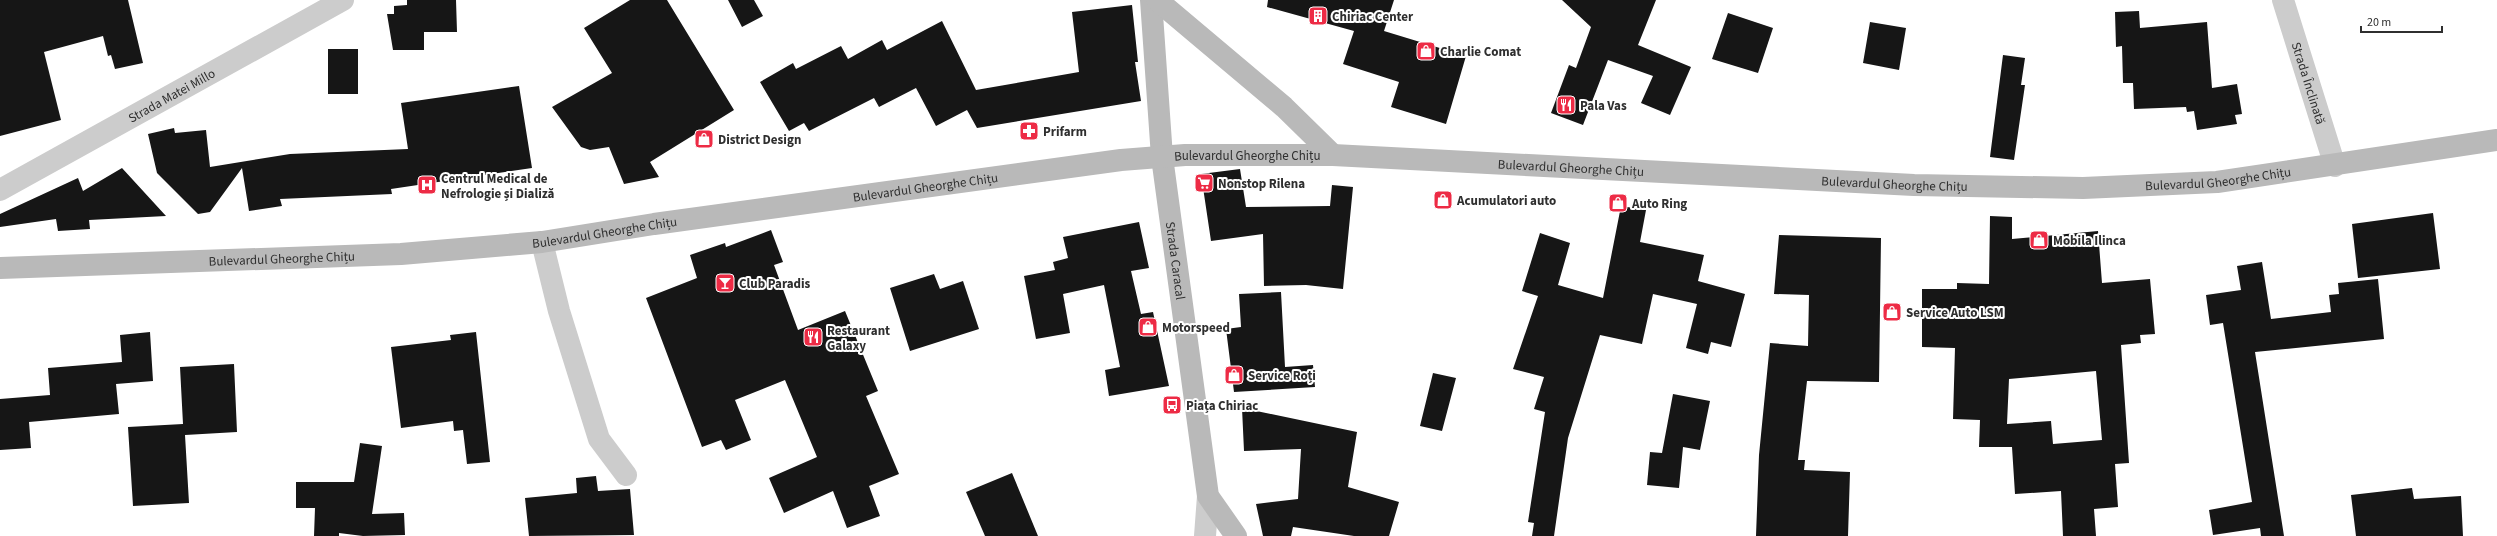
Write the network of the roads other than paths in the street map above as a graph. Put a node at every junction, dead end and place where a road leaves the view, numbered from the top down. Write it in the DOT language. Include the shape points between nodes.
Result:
graph roads {
  1 [pos="343,0"];
  2 [pos="1151,0"];
  3 [pos="1157,0"];
  4 [pos="2283,0"];
  5 [pos="2497,140"];
  6 [pos="1333,155"];
  7 [pos="1162,157"];
  8 [pos="2335,166"];
  9 [pos="0,190"];
  10 [pos="542,242"];
  11 [pos="0,268"];
  12 [pos="626,474"];
  13 [pos="1208,496"];
  14 [pos="1205,536"];
  15 [pos="1236,536"];
  1 -- 9 [label="street, Strada Matei Millo"];
  2 -- 7 [label="main road, Strada Caracal"];
  3 -- 6 [label="main road" via="1284,107"];
  4 -- 8 [label="street, Strada Înclinată"];
  5 -- 8 [label="main road, Bulevardul Gheorghe Chițu"];
  6 -- 7 [label="main road, Bulevardul Gheorghe Chițu"];
  6 -- 8 [label="main road, Bulevardul Gheorghe Chițu" via="1914,185 2082,188 2217,182"];
  7 -- 10 [label="main road, Bulevardul Gheorghe Chițu" via="1121,160"];
  7 -- 13 [label="main road, Strada Caracal"];
  10 -- 11 [label="main road, Bulevardul Gheorghe Chițu" via="401,254"];
  10 -- 12 [label="street" via="559,311 599,439"];
  13 -- 14 [label="street"];
  13 -- 15 [label="main road, Strada Caracal"];
}
